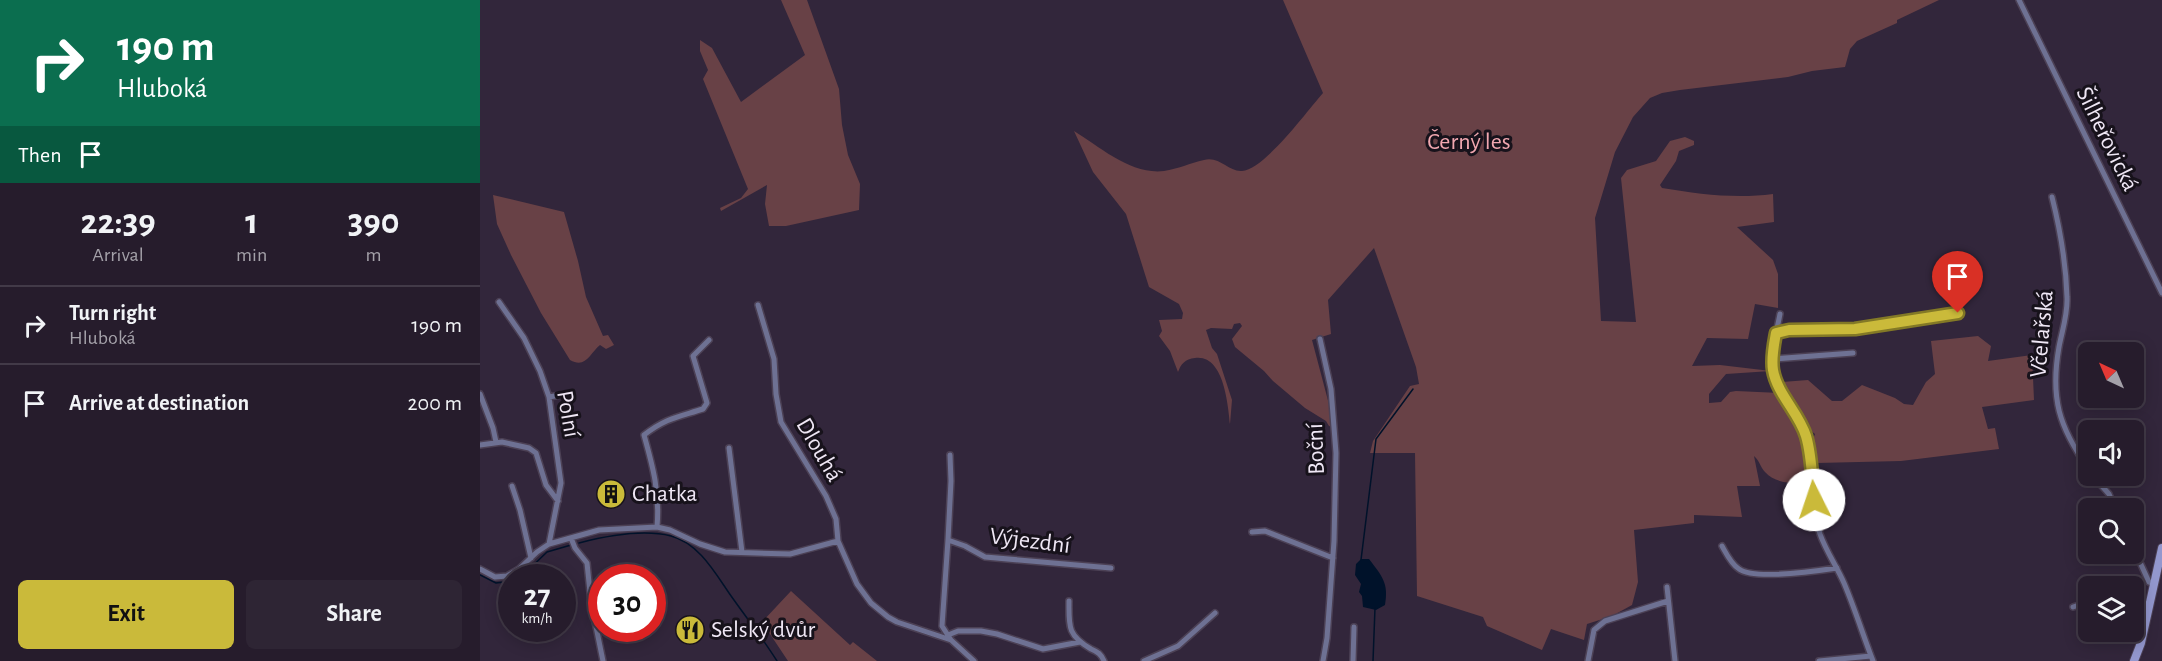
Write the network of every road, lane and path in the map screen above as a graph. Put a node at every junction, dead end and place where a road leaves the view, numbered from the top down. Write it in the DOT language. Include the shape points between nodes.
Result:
graph roads {
  1 [pos="2019,0"];
  2 [pos="2052,197"];
  3 [pos="2162,293"];
  4 [pos="499,302"];
  5 [pos="758,305"];
  6 [pos="1958,313"];
  7 [pos="1780,314"];
  8 [pos="1776,333"];
  9 [pos="1320,339"];
  10 [pos="709,340"];
  11 [pos="1853,353"];
  12 [pos="1773,359"];
  13 [pos="480,394"];
  14 [pos="566,394"];
  15 [pos="549,397"];
  16 [pos="496,442"];
  17 [pos="480,445"];
  18 [pos="729,448"];
  19 [pos="2078,451"];
  20 [pos="950,455"];
  21 [pos="513,486"];
  22 [pos="2102,486"];
  23 [pos="2111,498"];
  24 [pos="558,501"];
  25 [pos="1266,522"];
  26 [pos="657,527"];
  27 [pos="1265,531"];
  28 [pos="1252,532"];
  29 [pos="571,538"];
  30 [pos="948,540"];
  31 [pos="838,541"];
  32 [pos="549,544"];
  33 [pos="1722,546"];
  34 [pos="2162,548"];
  35 [pos="742,552"];
  36 [pos="531,558"];
  37 [pos="1333,558"];
  38 [pos="2141,564"];
  39 [pos="480,568"];
  40 [pos="1111,568"];
  41 [pos="1837,568"];
  42 [pos="2153,583"];
  43 [pos="1667,587"];
  44 [pos="1069,601"];
  45 [pos="1668,601"];
  46 [pos="2144,603"];
  47 [pos="2078,605"];
  48 [pos="2149,605"];
  49 [pos="2073,607"];
  50 [pos="1215,613"];
  51 [pos="1354,627"];
  52 [pos="950,638"];
  53 [pos="1080,642"];
  54 [pos="1872,658"];
  55 [pos="603,661"];
  56 [pos="974,661"];
  57 [pos="1104,661"];
  58 [pos="1144,661"];
  59 [pos="1323,661"];
  60 [pos="1353,661"];
  61 [pos="1588,661"];
  62 [pos="1675,661"];
  63 [pos="1819,661"];
  64 [pos="2134,661"];
  1 -- 3 [label="street, Šilheřovická"];
  2 -- 19 [label="street, Včelařská" via="2067,298 2055,397 2065,430"];
  4 -- 15 [label="street, Polní" via="524,338"];
  5 -- 31 [label="street, Dlouhá" via="774,359 781,422 826,496 836,519"];
  6 -- 8 [label="street" via="1855,329"];
  7 -- 8 [label="street"];
  8 -- 12 [label="street"];
  9 -- 37 [label="street, Boční" via="1331,389 1336,453"];
  10 -- 26 [label="street" via="693,356 707,403 703,409 672,417 644,435 657,484"];
  11 -- 12 [label="street"];
  12 -- 41 [label="street" via="1773,371 1807,437 1817,520"];
  13 -- 16 [label="street"];
  14 -- 15 [label="street"];
  15 -- 24 [label="street, Polní" via="561,483"];
  16 -- 17 [label="street"];
  16 -- 24 [label="street" via="536,453 546,485"];
  18 -- 35 [label="street"];
  20 -- 30 [label="street"];
  21 -- 36 [label="street"];
  22 -- 23 [label="street"];
  24 -- 32 [label="street, Polní"];
  25 -- 27 [label="street"];
  26 -- 29 [label="street" via="599,530"];
  26 -- 35 [label="street" via="725,552"];
  27 -- 28 [label="street"];
  27 -- 37 [label="street"];
  29 -- 32 [label="street"];
  29 -- 55 [label="street" via="587,563"];
  30 -- 40 [label="street, Výjezdní" via="985,557"];
  30 -- 52 [label="street" via="942,626"];
  31 -- 35 [label="street" via="790,554"];
  31 -- 52 [label="street, Dlouhá" via="857,584 881,612 897,622"];
  32 -- 36 [label="street"];
  33 -- 41 [label="street" via="1740,570 1754,573"];
  34 -- 42 [label="street"];
  36 -- 39 [label="street" via="507,576 495,577"];
  37 -- 59 [label="street, Boční"];
  38 -- 42 [label="street"];
  41 -- 54 [label="street"];
  42 -- 48 [label="street"];
  43 -- 45 [label="street"];
  44 -- 53 [label="street" via="1070,628"];
  45 -- 61 [label="street" via="1605,621 1594,630"];
  45 -- 62 [label="street"];
  46 -- 48 [label="street"];
  47 -- 49 [label="street"];
  48 -- 64 [label="street"];
  50 -- 58 [label="street" via="1178,646"];
  51 -- 60 [label="street"];
  52 -- 53 [label="street" via="958,631 981,631 1043,649"];
  52 -- 56 [label="street"];
  53 -- 57 [label="street" via="1101,654"];
  54 -- 63 [label="street"];
}
